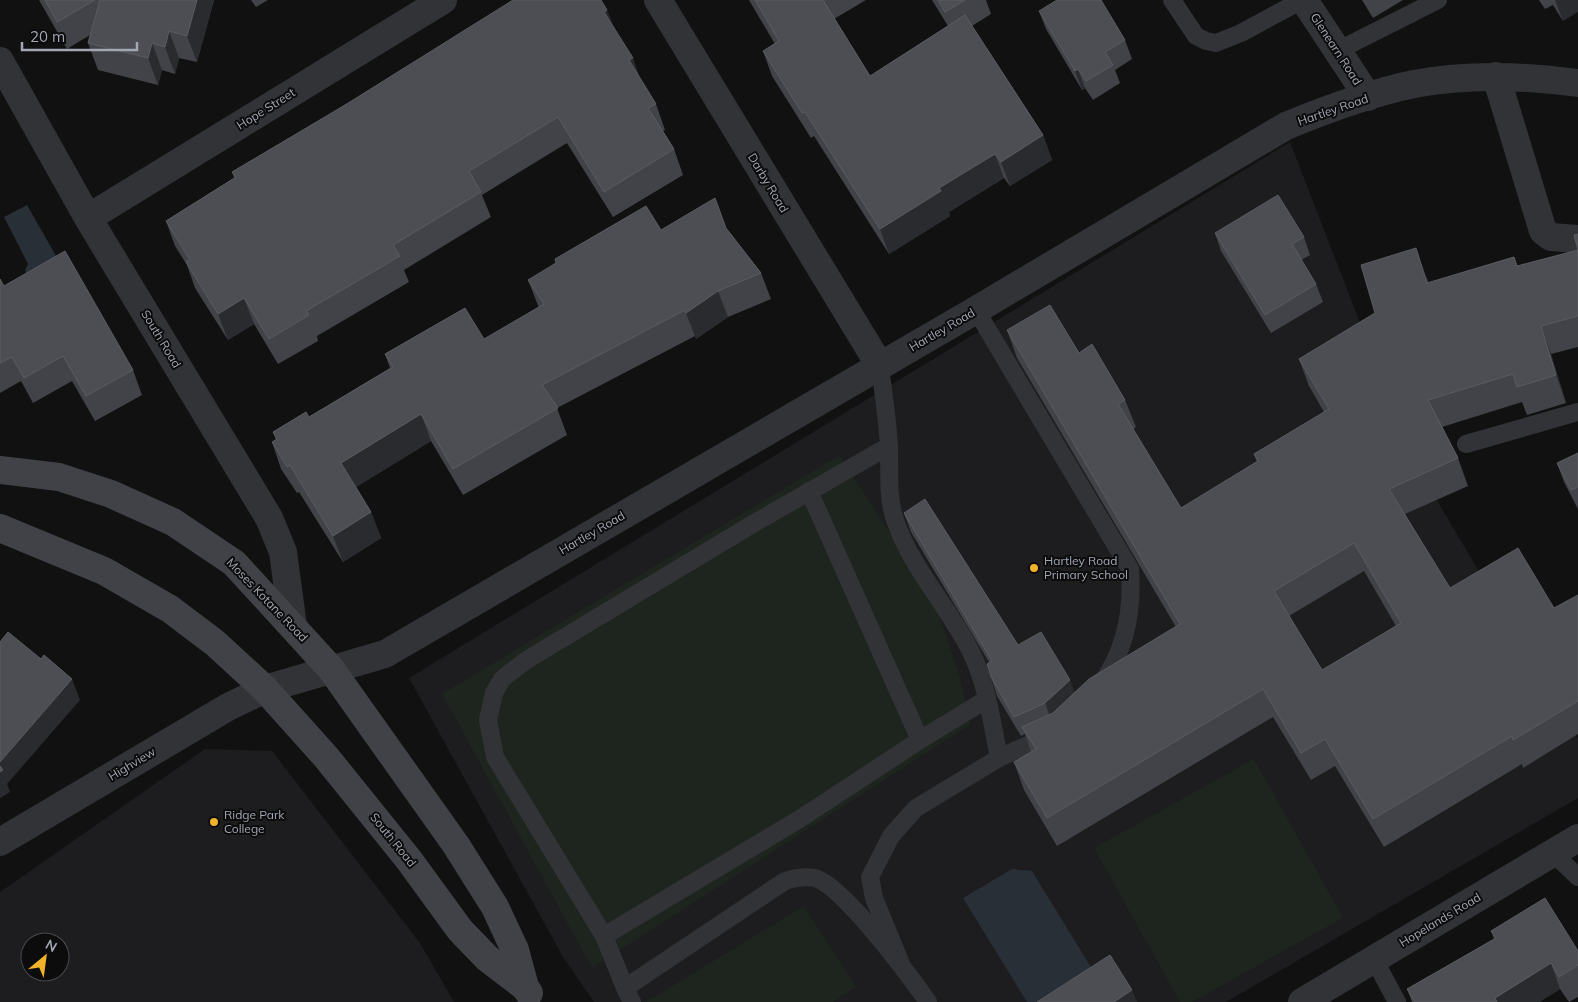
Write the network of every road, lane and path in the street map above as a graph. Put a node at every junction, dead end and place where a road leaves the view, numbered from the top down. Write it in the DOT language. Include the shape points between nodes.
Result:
graph roads {
  1 [pos="443,0"];
  2 [pos="658,0"];
  3 [pos="1172,0"];
  4 [pos="1303,0"];
  5 [pos="1438,0"];
  6 [pos="1336,51"];
  7 [pos="0,61"];
  8 [pos="1496,76"];
  9 [pos="1578,83"];
  10 [pos="1368,98"];
  11 [pos="88,218"];
  12 [pos="1578,240"];
  13 [pos="976,310"];
  14 [pos="880,366"];
  15 [pos="1578,412"];
  16 [pos="1466,444"];
  17 [pos="889,446"];
  18 [pos="0,470"];
  19 [pos="809,491"];
  20 [pos="1,530"];
  21 [pos="293,626"];
  22 [pos="331,669"];
  23 [pos="265,689"];
  24 [pos="1094,695"];
  25 [pos="987,700"];
  26 [pos="1064,726"];
  27 [pos="920,740"];
  28 [pos="998,758"];
  29 [pos="1578,838"];
  30 [pos="0,842"];
  31 [pos="1553,853"];
  32 [pos="1578,877"];
  33 [pos="604,936"];
  34 [pos="1374,959"];
  35 [pos="901,964"];
  36 [pos="530,994"];
  37 [pos="629,995"];
  38 [pos="928,1002"];
  39 [pos="1302,1002"];
  40 [pos="1397,1002"];
  1 -- 11 [label="street, Hope Street"];
  2 -- 14 [label="street, Darby Road"];
  3 -- 4 [label="lane" via="1196,36 1216,43"];
  4 -- 6 [label="street, Glenearn Road"];
  5 -- 6 [label="lane"];
  6 -- 10 [label="street, Glenearn Road"];
  7 -- 11 [label="street, South Road"];
  8 -- 9 [label="street, Hartley Road"];
  8 -- 10 [label="street, Hartley Road" via="1414,84"];
  8 -- 12 [label="street" via="1543,231 1551,237"];
  10 -- 13 [label="street, Hartley Road" via="1328,109 1286,126"];
  11 -- 21 [label="street, South Road" via="269,518 283,552"];
  13 -- 14 [label="street, Hartley Road"];
  13 -- 24 [label="lane" via="1130,569 1132,597 1127,627 1115,664"];
  14 -- 17 [label="lane"];
  14 -- 22 [label="street, Hartley Road" via="385,654"];
  15 -- 16 [label="lane"];
  17 -- 19 [label="lane"];
  17 -- 25 [label="lane" via="889,499 896,523 972,653"];
  18 -- 21 [label="main road, Moses Kotane Road" via="59,477 111,494 173,522 234,563"];
  19 -- 27 [label="lane"];
  19 -- 33 [label="lane" via="525,661 502,679 494,693 488,720 495,757"];
  20 -- 23 [label="main road" via="104,570 170,609 215,643"];
  21 -- 22 [label="main road, Moses Kotane Road"];
  22 -- 23 [label="street, Hartley Road"];
  22 -- 36 [label="main road, South Road" via="496,907"];
  23 -- 30 [label="street, Highview" via="228,707"];
  23 -- 36 [label="main road, South Road" via="326,757 403,852 460,930"];
  25 -- 27 [label="lane"];
  25 -- 28 [label="lane"];
  26 -- 28 [label="lane"];
  27 -- 33 [label="lane" via="798,820"];
  28 -- 35 [label="lane" via="916,808 891,836 870,877 874,898"];
  29 -- 31 [label="street, Hopelands Road"];
  31 -- 32 [label="lane"];
  31 -- 34 [label="street, Hopelands Road"];
  33 -- 37 [label="lane"];
  34 -- 39 [label="street, Hopelands Road"];
  34 -- 40 [label="lane"];
  35 -- 37 [label="lane" via="835,889 815,878 798,877 785,881"];
  35 -- 38 [label="lane"];
}
